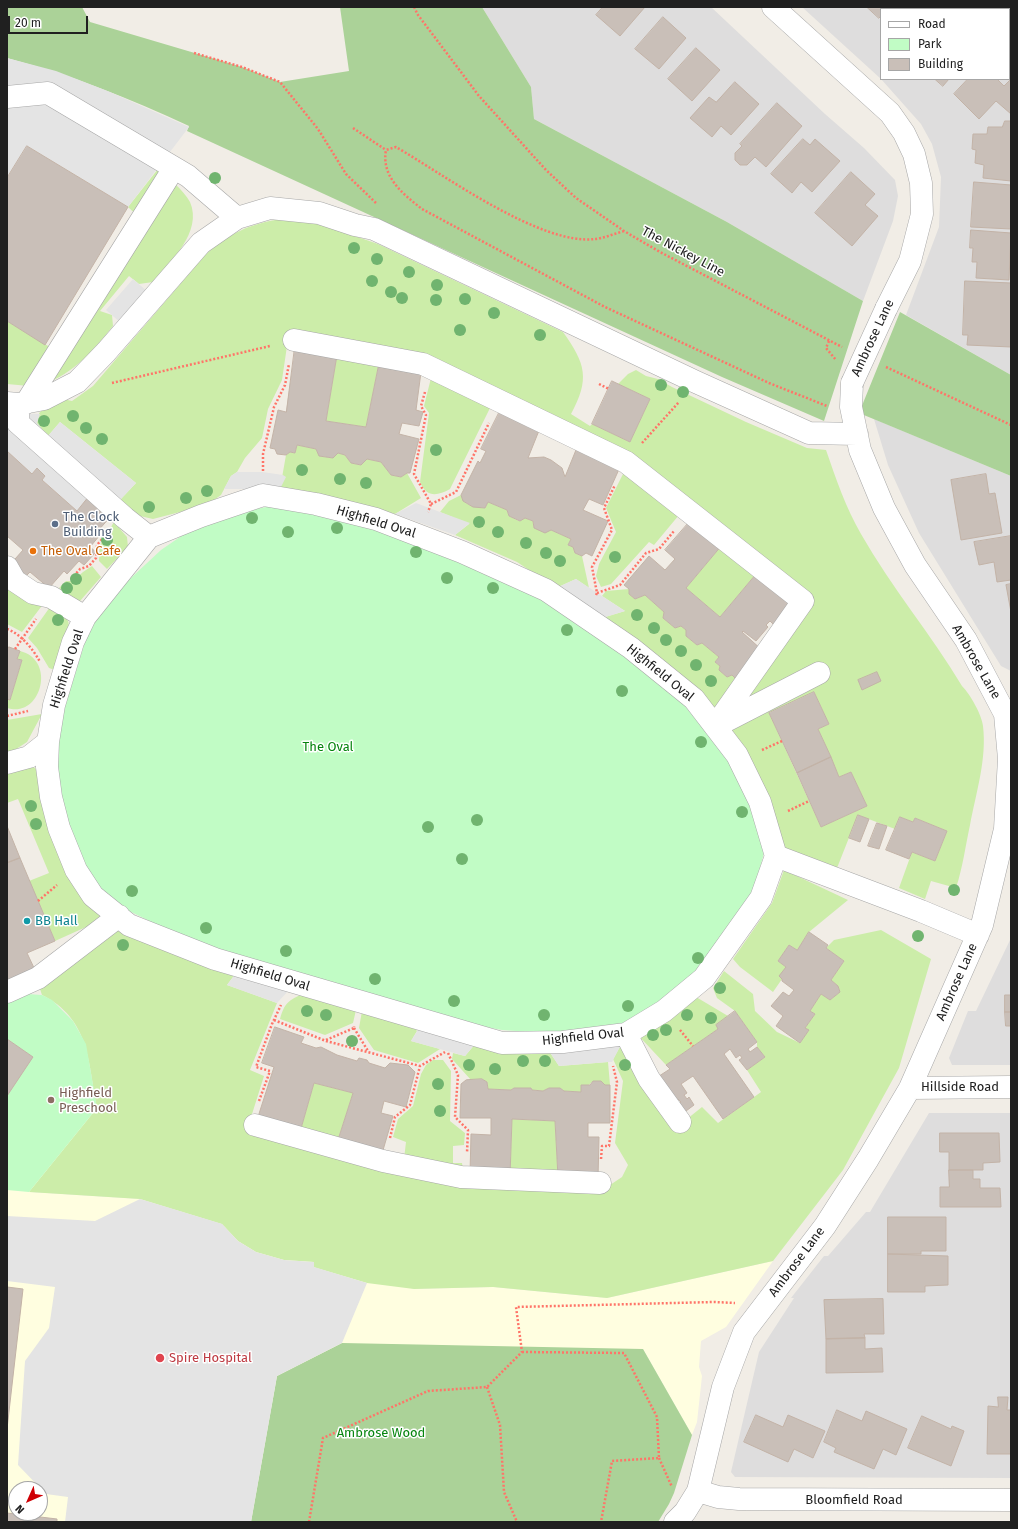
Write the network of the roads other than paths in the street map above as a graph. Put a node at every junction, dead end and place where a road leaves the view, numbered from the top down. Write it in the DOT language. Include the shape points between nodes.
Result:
graph roads {
  1 [pos="772,7"];
  2 [pos="7,98"];
  3 [pos="174,168"];
  4 [pos="237,218"];
  5 [pos="294,340"];
  6 [pos="17,403"];
  7 [pos="857,434"];
  8 [pos="149,537"];
  9 [pos="7,567"];
  10 [pos="84,617"];
  11 [pos="819,673"];
  12 [pos="1008,713"];
  13 [pos="715,726"];
  14 [pos="48,742"];
  15 [pos="7,763"];
  16 [pos="776,856"];
  17 [pos="119,916"];
  18 [pos="978,935"];
  19 [pos="7,992"];
  20 [pos="620,1035"];
  21 [pos="1011,1087"];
  22 [pos="910,1088"];
  23 [pos="680,1122"];
  24 [pos="255,1125"];
  25 [pos="600,1183"];
  26 [pos="698,1491"];
  27 [pos="1011,1500"];
  28 [pos="675,1522"];
  1 -- 7 [label="street, Ambrose Lane, bridge" via="890,113 914,154 921,184 922,214 910,262 852,383 850,407"];
  2 -- 3 [label="street" via="48,93"];
  3 -- 4 [label="street" via="188,176"];
  3 -- 6 [label="street"];
  4 -- 6 [label="street" via="201,243 77,382 44,399"];
  4 -- 7 [label="street" via="270,208 319,213 374,229 809,433"];
  5 -- 13 [label="street" via="423,364 626,462 803,601"];
  6 -- 8 [label="street" via="18,423"];
  7 -- 12 [label="street, Ambrose Lane" via="866,465 884,508 915,564 966,640"];
  8 -- 10 [label="street, Highfield Oval"];
  8 -- 13 [label="street, Highfield Oval" via="263,495 316,504 376,519 462,552 546,590 631,648 694,699"];
  9 -- 10 [label="street" via="15,580 33,593 51,597"];
  10 -- 14 [label="street, Highfield Oval" via="73,642 54,705"];
  11 -- 13 [label="street"];
  12 -- 18 [label="street, Ambrose Lane" via="1009,759 1005,829"];
  13 -- 16 [label="street, Highfield Oval" via="737,756 760,802"];
  14 -- 15 [label="street" via="29,757"];
  14 -- 17 [label="street, Highfield Oval" via="47,767 51,797 59,828 76,870 93,896"];
  16 -- 18 [label="street"];
  16 -- 20 [label="street, Highfield Oval" via="761,898 704,978 664,1011"];
  17 -- 19 [label="street" via="38,978"];
  17 -- 20 [label="street, Highfield Oval" via="129,925 215,959 502,1043 563,1042"];
  18 -- 22 [label="street, Ambrose Lane"];
  20 -- 23 [label="street"];
  21 -- 22 [label="street, Hillside Road"];
  22 -- 26 [label="street, Ambrose Lane" via="825,1226 744,1332 723,1387"];
  24 -- 25 [label="street" via="383,1161 465,1177"];
  26 -- 27 [label="street, Bloomfield Road" via="718,1497 739,1499"];
  26 -- 28 [label="street, Ambrose Lane" via="685,1512"];
}
